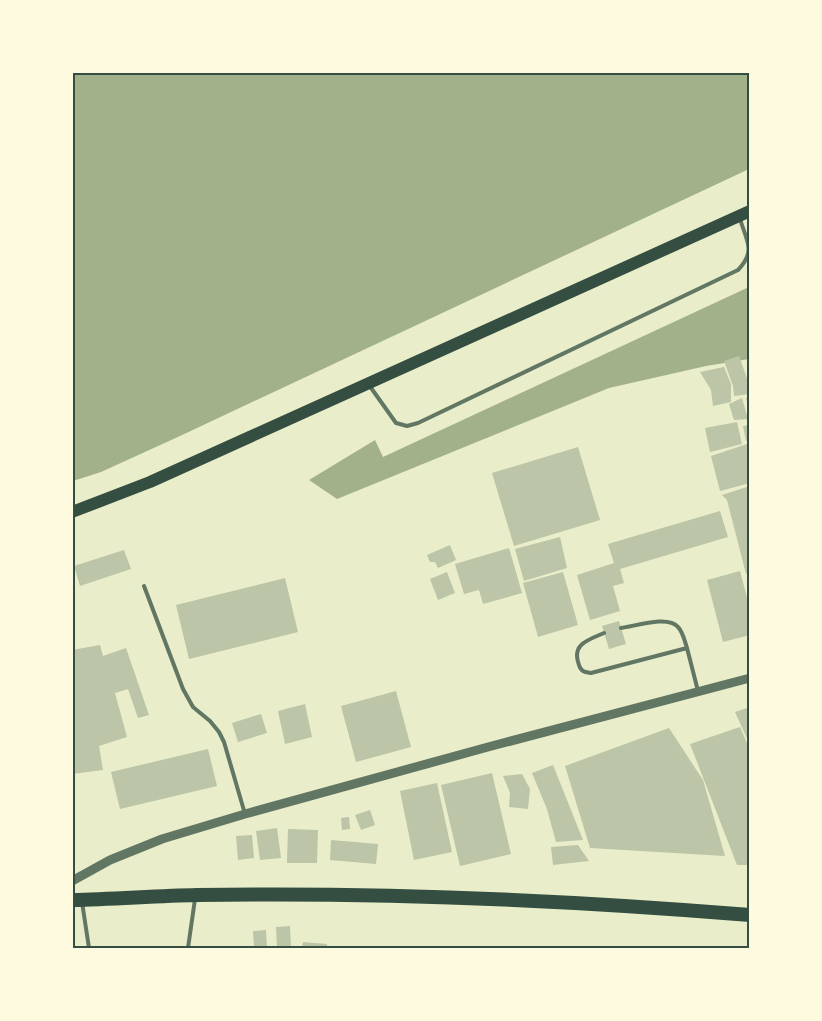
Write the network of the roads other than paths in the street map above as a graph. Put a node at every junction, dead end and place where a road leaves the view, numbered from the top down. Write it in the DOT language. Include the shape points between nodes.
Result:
graph roads {
  1 [pos="744,213"];
  2 [pos="368,383"];
  3 [pos="72,512"];
  4 [pos="144,586"];
  5 [pos="621,628"];
  6 [pos="604,633"];
  7 [pos="687,648"];
  8 [pos="750,678"];
  9 [pos="698,691"];
  10 [pos="245,814"];
  11 [pos="72,881"];
  12 [pos="196,895"];
  13 [pos="77,900"];
  14 [pos="750,914"];
  15 [pos="89,948"];
  16 [pos="188,948"];
  1 -- 2 [label="main road"];
  1 -- 2 [label="lane" via="749,249 747,260 738,270 418,423 407,426 396,423"];
  2 -- 3 [label="main road" via="150,482"];
  4 -- 10 [label="lane" via="183,688 193,707 210,721 224,742"];
  5 -- 7 [label="lane" via="664,620 673,622 680,628"];
  6 -- 7 [label="lane" via="578,649 576,656 584,672 591,673"];
  7 -- 9 [label="lane"];
  8 -- 9 [label="street"];
  9 -- 10 [label="street"];
  10 -- 11 [label="street" via="162,839 110,860"];
  12 -- 13 [label="highway"];
  12 -- 14 [label="highway" via="489,899"];
  12 -- 16 [label="lane"];
  13 -- 15 [label="lane"];
}
